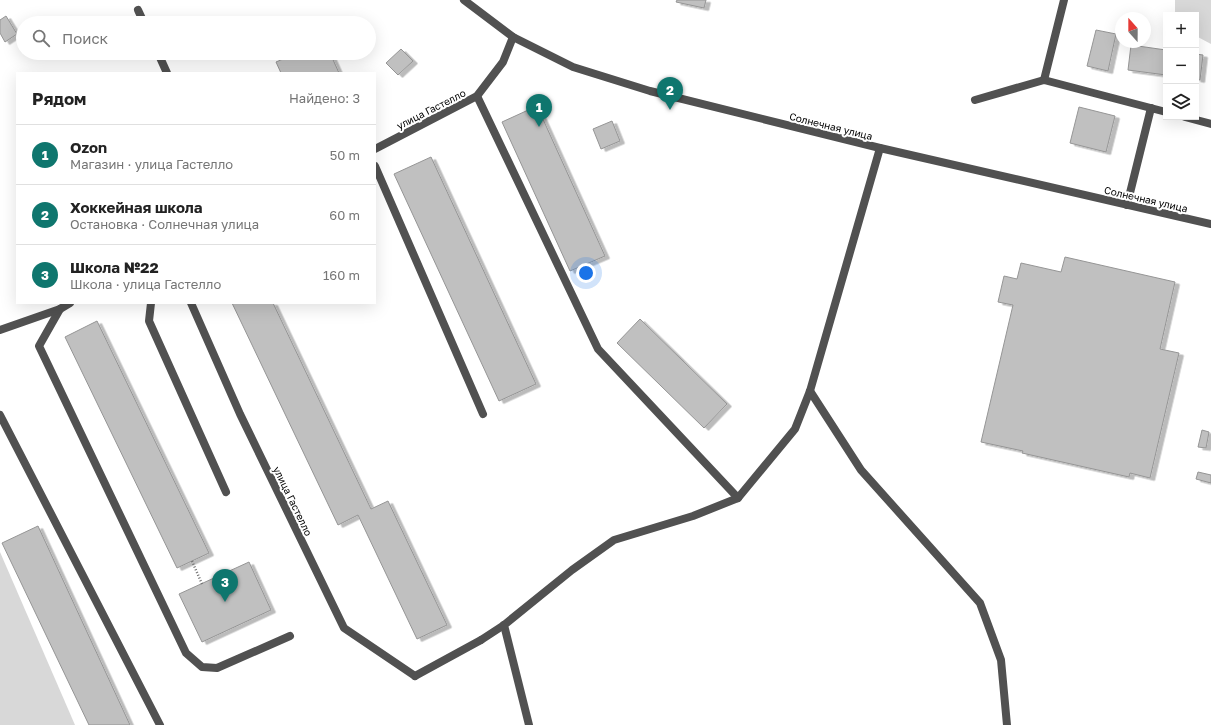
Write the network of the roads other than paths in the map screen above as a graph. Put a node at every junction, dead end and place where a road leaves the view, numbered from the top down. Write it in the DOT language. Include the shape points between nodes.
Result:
graph roads {
  1 [pos="464,0"];
  2 [pos="1064,0"];
  3 [pos="138,10"];
  4 [pos="141,16"];
  5 [pos="513,36"];
  6 [pos="161,60"];
  7 [pos="167,72"];
  8 [pos="1044,80"];
  9 [pos="477,96"];
  10 [pos="974,100"];
  11 [pos="1151,108"];
  12 [pos="1163,111"];
  13 [pos="1196,120"];
  14 [pos="1211,124"];
  15 [pos="376,148"];
  16 [pos="880,148"];
  17 [pos="376,168"];
  18 [pos="1127,205"];
  19 [pos="1211,224"];
  20 [pos="68,304"];
  21 [pos="151,304"];
  22 [pos="191,304"];
  23 [pos="60,309"];
  24 [pos="0,330"];
  25 [pos="810,391"];
  26 [pos="483,414"];
  27 [pos="0,415"];
  28 [pos="226,492"];
  29 [pos="738,498"];
  30 [pos="504,625"];
  31 [pos="290,636"];
  32 [pos="160,725"];
  33 [pos="529,725"];
  34 [pos="1008,725"];
  1 -- 5 [label="street, Солнечная улица"];
  2 -- 8 [label="street"];
  3 -- 4 [label="street"];
  5 -- 9 [label="street, улица Гастелло" via="503,62"];
  5 -- 16 [label="street, Солнечная улица" via="573,67 650,91"];
  6 -- 7 [label="street"];
  8 -- 10 [label="street"];
  8 -- 11 [label="street"];
  9 -- 15 [label="street, улица Гастелло"];
  9 -- 29 [label="street" via="598,349"];
  11 -- 12 [label="street"];
  11 -- 18 [label="street"];
  13 -- 14 [label="street"];
  16 -- 18 [label="street, Солнечная улица"];
  16 -- 25 [label="street"];
  17 -- 26 [label="street"];
  18 -- 19 [label="street, Солнечная улица"];
  20 -- 23 [label="street"];
  21 -- 28 [label="street" via="149,321"];
  22 -- 30 [label="street, улица Гастелло" via="240,414 344,628 415,676"];
  23 -- 24 [label="street"];
  23 -- 31 [label="street" via="39,346 186,653 202,667 217,668"];
  25 -- 29 [label="street" via="795,430"];
  25 -- 34 [label="street" via="861,470 980,604 1001,660"];
  27 -- 32 [label="street"];
  29 -- 30 [label="street" via="693,516 614,540"];
  30 -- 33 [label="street"];
}
